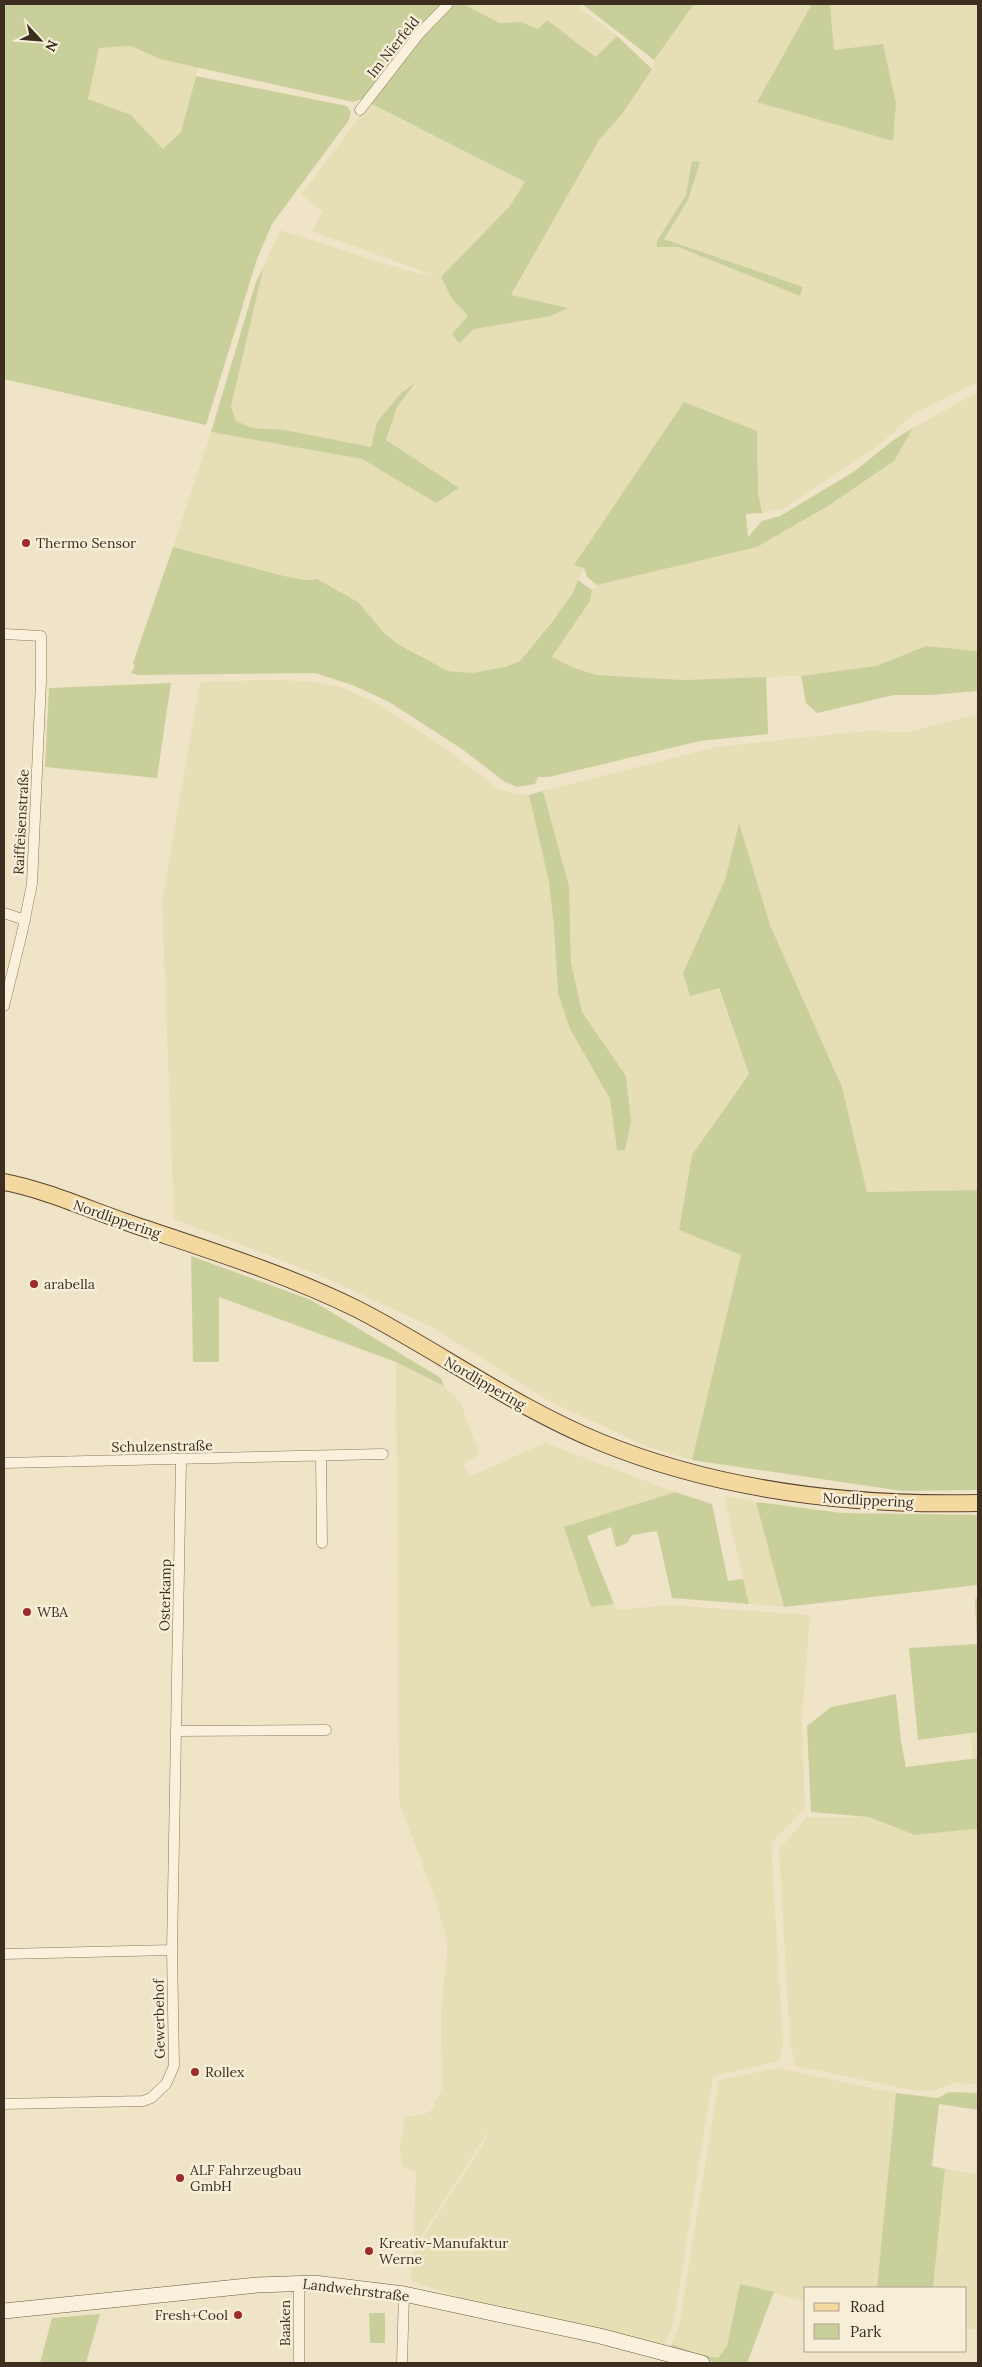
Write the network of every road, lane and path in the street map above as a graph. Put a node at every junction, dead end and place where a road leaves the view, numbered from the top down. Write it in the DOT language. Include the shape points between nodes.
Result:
graph roads {
  1 [pos="448,4"];
  2 [pos="360,110"];
  3 [pos="4,634"];
  4 [pos="4,914"];
  5 [pos="25,920"];
  6 [pos="4,1006"];
  7 [pos="7,1182"];
  8 [pos="383,1454"];
  9 [pos="321,1456"];
  10 [pos="181,1460"];
  11 [pos="4,1463"];
  12 [pos="978,1503"];
  13 [pos="322,1543"];
  14 [pos="176,1730"];
  15 [pos="326,1730"];
  16 [pos="172,1950"];
  17 [pos="4,1954"];
  18 [pos="4,2104"];
  19 [pos="298,2282"];
  20 [pos="404,2294"];
  21 [pos="4,2311"];
  22 [pos="299,2363"];
  23 [pos="402,2363"];
  24 [pos="702,2363"];
  1 -- 2 [label="street, Im Nierfeld" via="419,34"];
  3 -- 5 [label="street, Raiffeisenstraße" via="41,636 32,884"];
  4 -- 5 [label="street"];
  5 -- 6 [label="street, Raiffeisenstraße"];
  7 -- 12 [label="main road, Nordlippering" via="296,1281 379,1321 553,1421 637,1456 724,1481 793,1494 906,1503"];
  8 -- 9 [label="street, Schulzenstraße"];
  9 -- 10 [label="street, Schulzenstraße"];
  9 -- 13 [label="street"];
  10 -- 11 [label="street, Schulzenstraße"];
  10 -- 14 [label="street, Osterkamp"];
  14 -- 15 [label="street"];
  14 -- 16 [label="street, Osterkamp"];
  16 -- 17 [label="street"];
  16 -- 18 [label="street, Gewerbehof" via="174,2066 159,2092 143,2101"];
  19 -- 20 [label="street, Landwehrstraße"];
  19 -- 21 [label="street, Landwehrstraße"];
  19 -- 22 [label="street, Baaken"];
  20 -- 23 [label="street"];
  20 -- 24 [label="street, Landwehrstraße" via="608,2338"];
}
